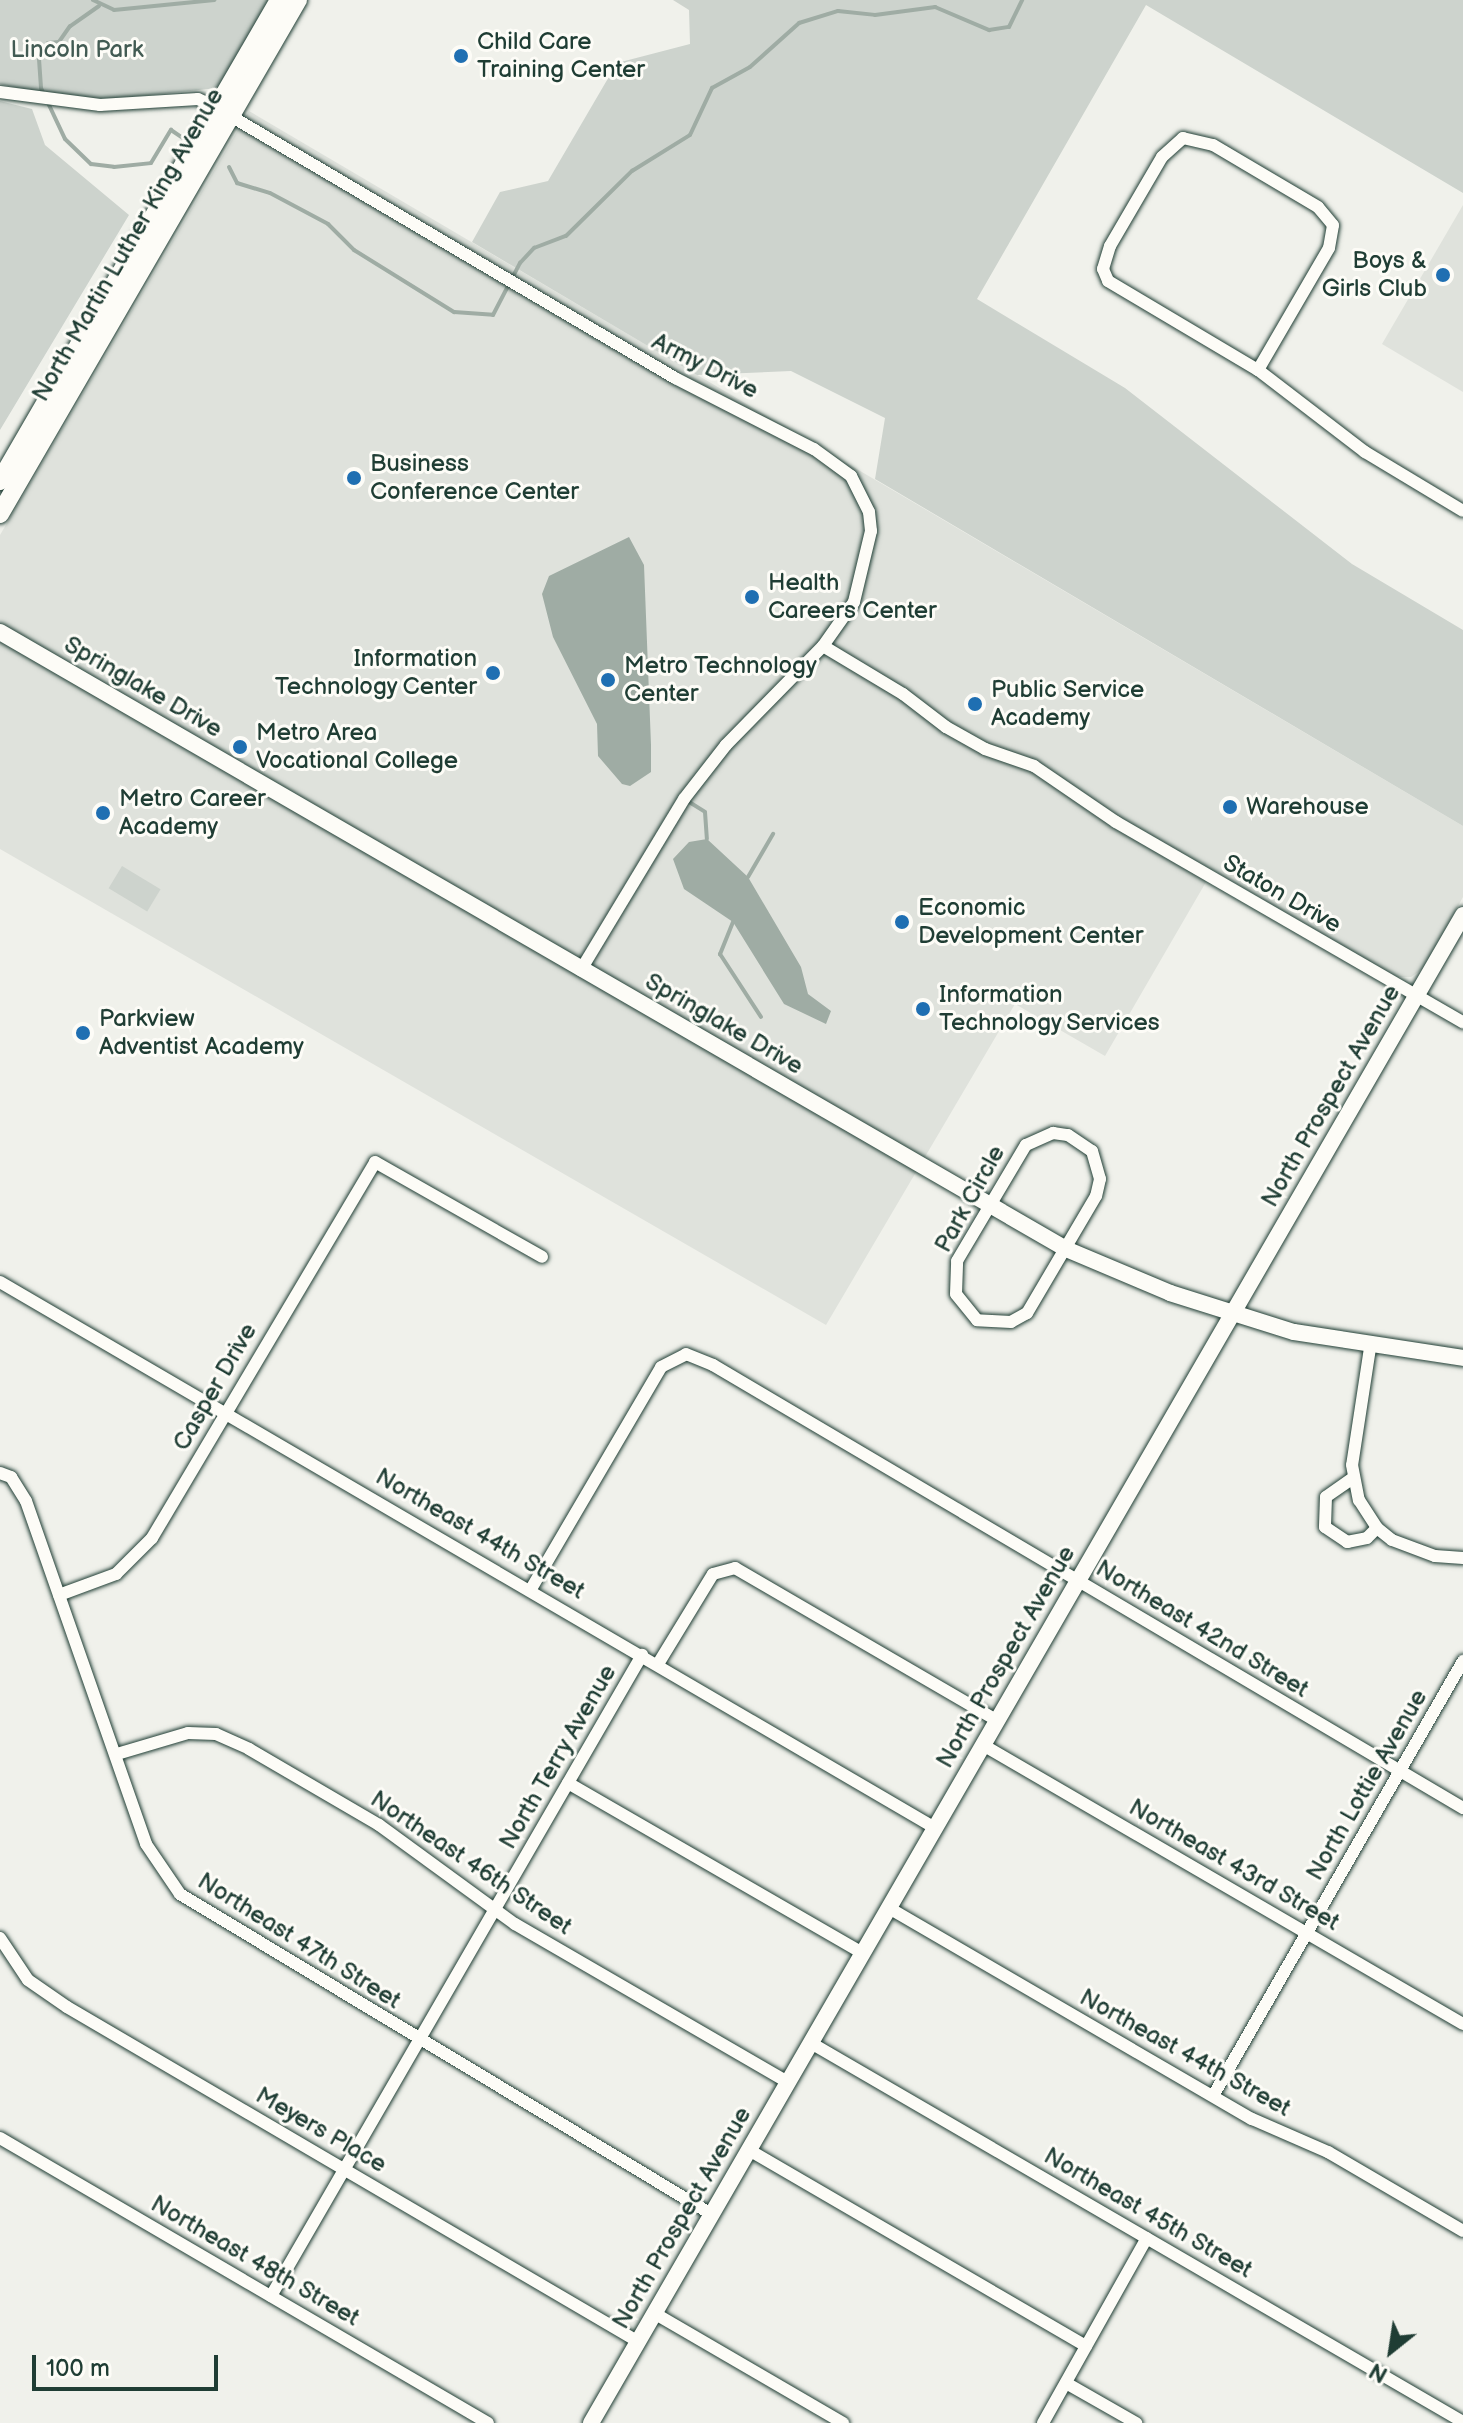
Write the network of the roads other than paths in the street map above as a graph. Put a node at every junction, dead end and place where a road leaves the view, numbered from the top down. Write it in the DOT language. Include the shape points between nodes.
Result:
graph roads {
  1 [pos="279,0"];
  2 [pos="298,0"];
  3 [pos="0,92"];
  4 [pos="224,112"];
  5 [pos="1258,370"];
  6 [pos="0,481"];
  7 [pos="1463,511"];
  8 [pos="0,514"];
  9 [pos="0,632"];
  10 [pos="823,646"];
  11 [pos="1463,915"];
  12 [pos="581,970"];
  13 [pos="1416,997"];
  14 [pos="1463,1022"];
  15 [pos="989,1207"];
  16 [pos="1066,1249"];
  17 [pos="542,1257"];
  18 [pos="0,1282"];
  19 [pos="1233,1315"];
  20 [pos="1370,1348"];
  21 [pos="1463,1358"];
  22 [pos="226,1412"];
  23 [pos="0,1473"];
  24 [pos="1353,1478"];
  25 [pos="1377,1528"];
  26 [pos="1463,1558"];
  27 [pos="1078,1581"];
  28 [pos="531,1589"];
  29 [pos="59,1595"];
  30 [pos="642,1655"];
  31 [pos="1463,1661"];
  32 [pos="658,1664"];
  33 [pos="998,1721"];
  34 [pos="983,1745"];
  35 [pos="117,1754"];
  36 [pos="1400,1771"];
  37 [pos="568,1783"];
  38 [pos="1463,1808"];
  39 [pos="935,1828"];
  40 [pos="889,1908"];
  41 [pos="495,1909"];
  42 [pos="1307,1933"];
  43 [pos="0,1938"];
  44 [pos="863,1953"];
  45 [pos="1463,2024"];
  46 [pos="419,2041"];
  47 [pos="811,2043"];
  48 [pos="788,2082"];
  49 [pos="1213,2096"];
  50 [pos="0,2138"];
  51 [pos="749,2150"];
  52 [pos="345,2169"];
  53 [pos="711,2214"];
  54 [pos="1463,2231"];
  55 [pos="1147,2238"];
  56 [pos="271,2296"];
  57 [pos="654,2313"];
  58 [pos="637,2341"];
  59 [pos="1086,2346"];
  60 [pos="1066,2383"];
  61 [pos="1463,2422"];
  62 [pos="488,2423"];
  63 [pos="591,2423"];
  64 [pos="843,2423"];
  65 [pos="1043,2423"];
  66 [pos="1136,2423"];
  1 -- 4 [label="main road, North Martin Luther King Avenue"];
  2 -- 4 [label="main road, North Martin Luther King Avenue"];
  3 -- 4 [label="street, Army Drive" via="58,102 198,99"];
  4 -- 6 [label="main road, North Martin Luther King Avenue"];
  4 -- 8 [label="main road, North Martin Luther King Avenue"];
  4 -- 10 [label="street, Army Drive" via="675,378 836,463 862,494 871,531 854,602"];
  5 -- 5 [label="street" via="1329,248 1333,225 1318,207 1213,145 1183,138 1169,147 1154,170 1110,246 1104,273 1120,291"];
  5 -- 7 [label="street" via="1365,452"];
  9 -- 12 [label="street, Springlake Drive"];
  10 -- 12 [label="street, Army Drive" via="726,745 684,799"];
  10 -- 13 [label="street, Staton Drive" via="946,727 985,749 1034,766 1116,822"];
  11 -- 13 [label="street, North Prospect Avenue"];
  12 -- 15 [label="street, Springlake Drive"];
  13 -- 14 [label="street, Staton Drive"];
  13 -- 19 [label="street, North Prospect Avenue"];
  15 -- 16 [label="street, Springlake Drive"];
  15 -- 16 [label="street, Park Circle" via="1016,1159 1038,1136 1053,1133 1082,1142 1092,1151 1100,1179"];
  15 -- 16 [label="street, Park Circle" via="957,1261 954,1279 963,1309 977,1320 1003,1324 1027,1313"];
  16 -- 19 [label="street, Springlake Drive"];
  17 -- 22 [label="street, Casper Drive" via="375,1162"];
  18 -- 22 [label="street, Northeast 44th Street"];
  19 -- 20 [label="street, Springlake Drive"];
  19 -- 27 [label="street, North Prospect Avenue"];
  20 -- 21 [label="street, Springlake Drive"];
  20 -- 24 [label="street"];
  22 -- 28 [label="street, Northeast 44th Street"];
  22 -- 29 [label="street, Casper Drive" via="152,1538 129,1565"];
  23 -- 29 [label="street, Northeast 47th Street" via="11,1477 26,1501"];
  24 -- 25 [label="street"];
  24 -- 25 [label="street" via="1326,1497 1325,1527 1347,1542 1367,1538"];
  25 -- 26 [label="street" via="1410,1550"];
  27 -- 28 [label="street, Northeast 42nd Street" via="713,1365 686,1354 668,1360"];
  27 -- 33 [label="street, North Prospect Avenue"];
  27 -- 36 [label="street, Northeast 42nd Street"];
  28 -- 30 [label="street, Northeast 44th Street"];
  29 -- 35 [label="street, Northeast 47th Street"];
  30 -- 32 [label="street, Northeast 44th Street"];
  30 -- 37 [label="street, North Terry Avenue"];
  31 -- 36 [label="street, North Lottie Avenue"];
  32 -- 33 [label="street" via="713,1574 735,1568"];
  32 -- 39 [label="street, Northeast 44th Street"];
  33 -- 34 [label="street, North Prospect Avenue"];
  34 -- 39 [label="street, North Prospect Avenue"];
  34 -- 42 [label="street, Northeast 43rd Street"];
  35 -- 41 [label="street, Northeast 46th Street" via="188,1733 216,1734 379,1825"];
  35 -- 46 [label="street, Northeast 47th Street" via="146,1844 180,1894"];
  36 -- 38 [label="street, Northeast 42nd Street"];
  36 -- 42 [label="street, North Lottie Avenue"];
  37 -- 41 [label="street, North Terry Avenue"];
  37 -- 44 [label="street"];
  39 -- 40 [label="street, North Prospect Avenue"];
  40 -- 44 [label="street, North Prospect Avenue"];
  40 -- 49 [label="street, Northeast 44th Street"];
  41 -- 46 [label="street, North Terry Avenue"];
  41 -- 48 [label="street, Northeast 46th Street"];
  42 -- 45 [label="street, Northeast 43rd Street"];
  42 -- 49 [label="street, North Lottie Avenue"];
  43 -- 52 [label="street, Meyers Place" via="28,1980 67,2007"];
  44 -- 47 [label="street, North Prospect Avenue"];
  46 -- 52 [label="street, North Terry Avenue"];
  46 -- 53 [label="street, Northeast 47th Street"];
  47 -- 48 [label="street, North Prospect Avenue"];
  47 -- 55 [label="street, Northeast 45th Street"];
  48 -- 51 [label="street, North Prospect Avenue"];
  49 -- 54 [label="street, Northeast 44th Street" via="1328,2152"];
  50 -- 56 [label="street, Northeast 48th Street"];
  51 -- 53 [label="street, North Prospect Avenue"];
  51 -- 59 [label="street"];
  52 -- 56 [label="street, North Terry Avenue"];
  52 -- 58 [label="street, Meyers Place"];
  53 -- 57 [label="street, North Prospect Avenue"];
  55 -- 59 [label="street"];
  55 -- 61 [label="street, Northeast 45th Street"];
  56 -- 62 [label="street, Northeast 48th Street"];
  57 -- 58 [label="street, North Prospect Avenue"];
  57 -- 64 [label="street"];
  58 -- 63 [label="street, North Prospect Avenue"];
  59 -- 60 [label="street"];
  60 -- 65 [label="street"];
  60 -- 66 [label="street"];
}
